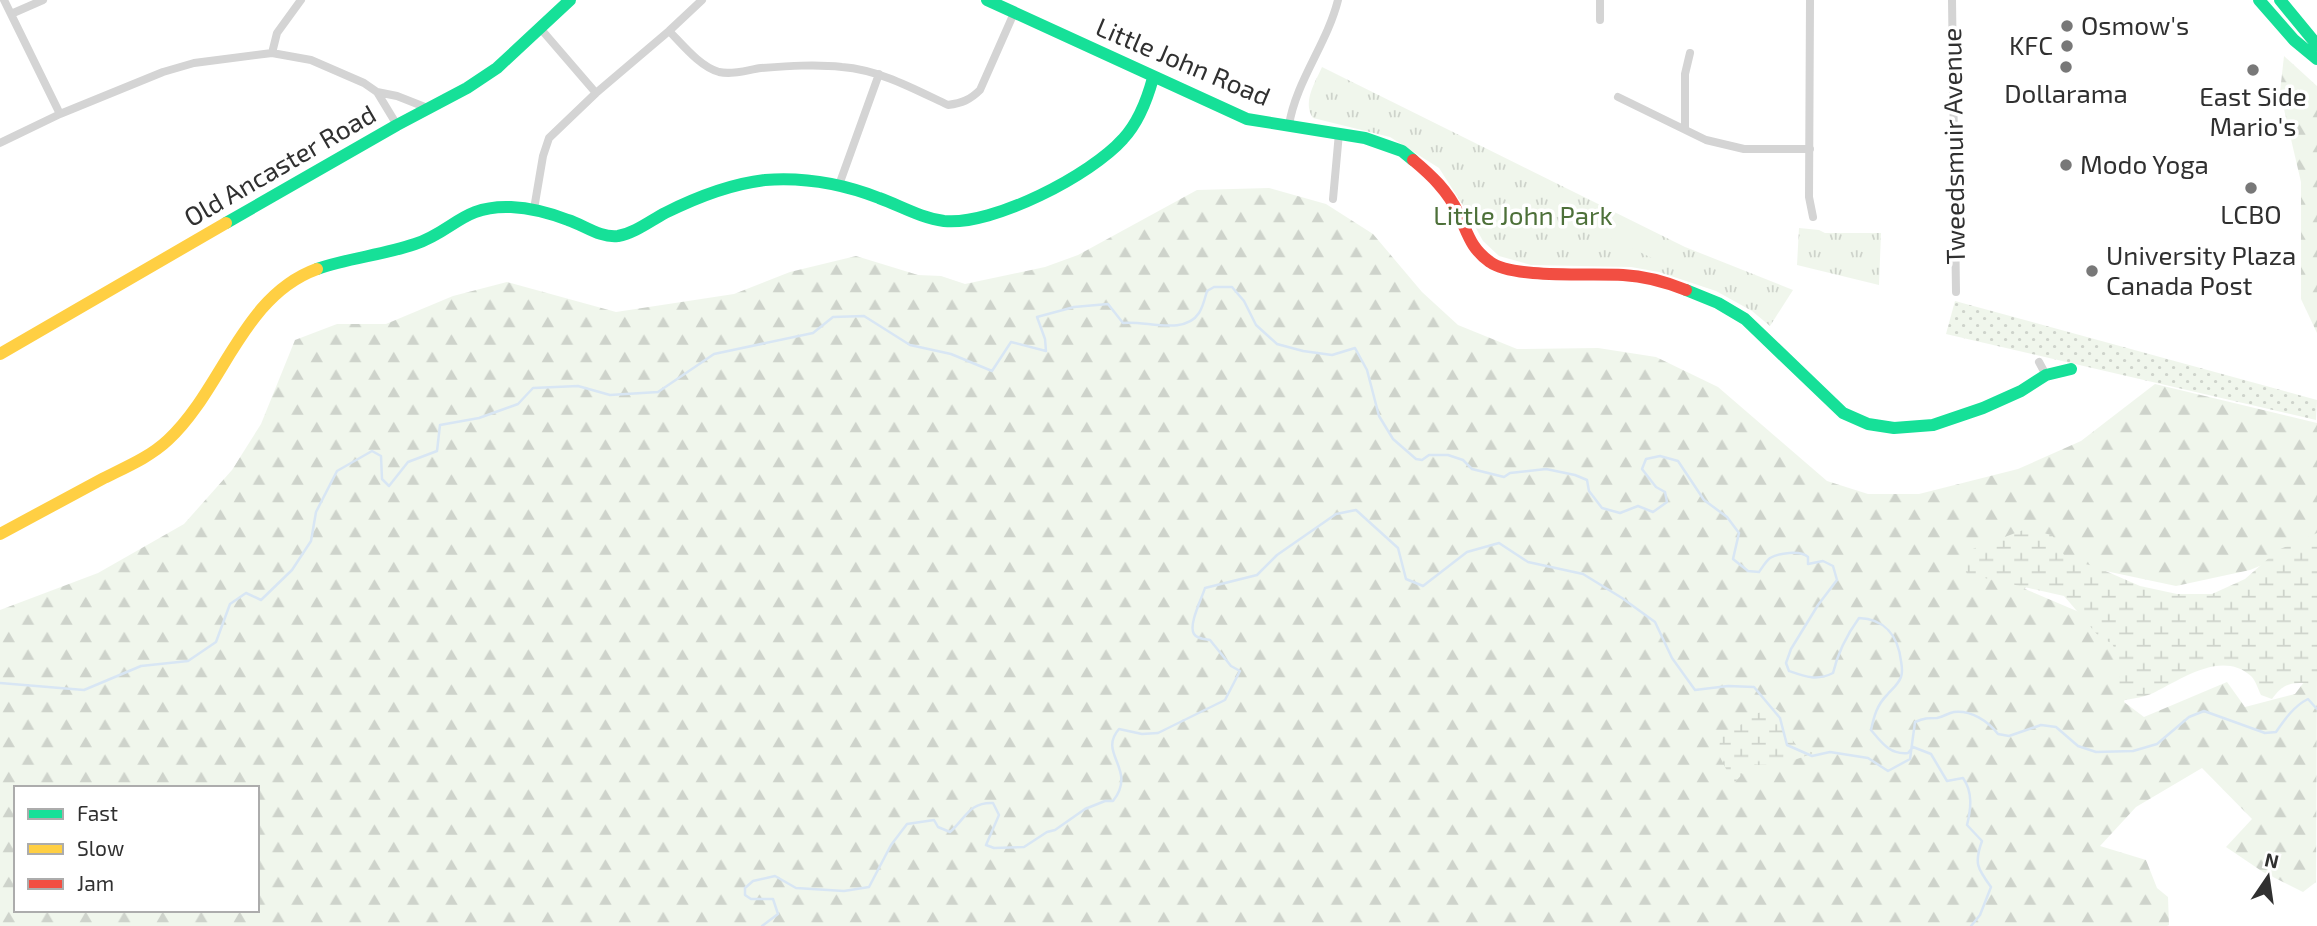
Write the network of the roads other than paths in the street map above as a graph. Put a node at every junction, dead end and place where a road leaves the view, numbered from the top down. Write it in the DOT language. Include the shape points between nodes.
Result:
graph roads {
  1 [pos="4,0"];
  2 [pos="43,0"];
  3 [pos="300,0"];
  4 [pos="570,0"];
  5 [pos="702,0"];
  6 [pos="987,0"];
  7 [pos="1338,0"];
  8 [pos="1600,0"];
  9 [pos="1810,0"];
  10 [pos="1952,0"];
  11 [pos="2259,0"];
  12 [pos="2280,0"];
  13 [pos="1014,13"];
  14 [pos="11,14"];
  15 [pos="1600,20"];
  16 [pos="540,28"];
  17 [pos="669,32"];
  18 [pos="2317,45"];
  19 [pos="1690,52"];
  20 [pos="272,53"];
  21 [pos="2317,59"];
  22 [pos="879,74"];
  23 [pos="1153,78"];
  24 [pos="377,92"];
  25 [pos="596,93"];
  26 [pos="1618,97"];
  27 [pos="429,109"];
  28 [pos="60,114"];
  29 [pos="397,125"];
  30 [pos="1289,125"];
  31 [pos="1685,128"];
  32 [pos="1339,133"];
  33 [pos="0,143"];
  34 [pos="1810,149"];
  35 [pos="839,185"];
  36 [pos="1333,199"];
  37 [pos="534,209"];
  38 [pos="1813,217"];
  39 [pos="1956,292"];
  40 [pos="0,354"];
  41 [pos="2039,362"];
  42 [pos="2071,369"];
  43 [pos="2046,375"];
  44 [pos="0,534"];
  1 -- 14 [label="street"];
  2 -- 14 [label="street"];
  3 -- 20 [label="street" via="276,33"];
  4 -- 16 [label="street, Old Ancaster Road"];
  5 -- 17 [label="street"];
  6 -- 13 [label="street, Little John Road"];
  7 -- 30 [label="street" via="1297,95"];
  8 -- 15 [label="street"];
  9 -- 34 [label="street"];
  10 -- 39 [label="street, Tweedsmuir Avenue"];
  11 -- 21 [label="street"];
  12 -- 18 [label="street"];
  13 -- 22 [label="street" via="980,90 971,99 948,105"];
  13 -- 23 [label="street, Little John Road"];
  14 -- 28 [label="street"];
  16 -- 25 [label="street"];
  16 -- 27 [label="street, Old Ancaster Road" via="496,68"];
  17 -- 22 [label="street" via="717,72 810,65"];
  17 -- 25 [label="street"];
  19 -- 31 [label="street" via="1685,74"];
  20 -- 24 [label="street" via="311,60"];
  20 -- 28 [label="street" via="194,63"];
  22 -- 35 [label="street"];
  23 -- 30 [label="street, Little John Road" via="1247,119"];
  23 -- 35 [label="street" via="1136,122 1121,142 1100,161 1009,209 950,222 920,216"];
  24 -- 27 [label="street"];
  24 -- 29 [label="street"];
  25 -- 37 [label="street" via="549,138"];
  26 -- 31 [label="street"];
  27 -- 29 [label="street, Old Ancaster Road"];
  28 -- 33 [label="street"];
  29 -- 40 [label="street, Old Ancaster Road"];
  30 -- 32 [label="street, Little John Road"];
  31 -- 34 [label="street" via="1706,140 1744,149"];
  32 -- 36 [label="street"];
  32 -- 43 [label="street, Little John Road" via="1386,144 1418,162 1446,192 1471,243 1491,263 1514,271 1626,275 1693,292 1745,319 1843,413 1868,424 1894,428 1933,425 1983,408"];
  34 -- 38 [label="street"];
  35 -- 37 [label="street" via="768,180 733,186 698,197 617,236 599,235"];
  37 -- 44 [label="street" via="493,208 466,215 420,243 310,271 265,305 170,439"];
  41 -- 43 [label="street"];
  42 -- 43 [label="street, Little John Road"];
}
